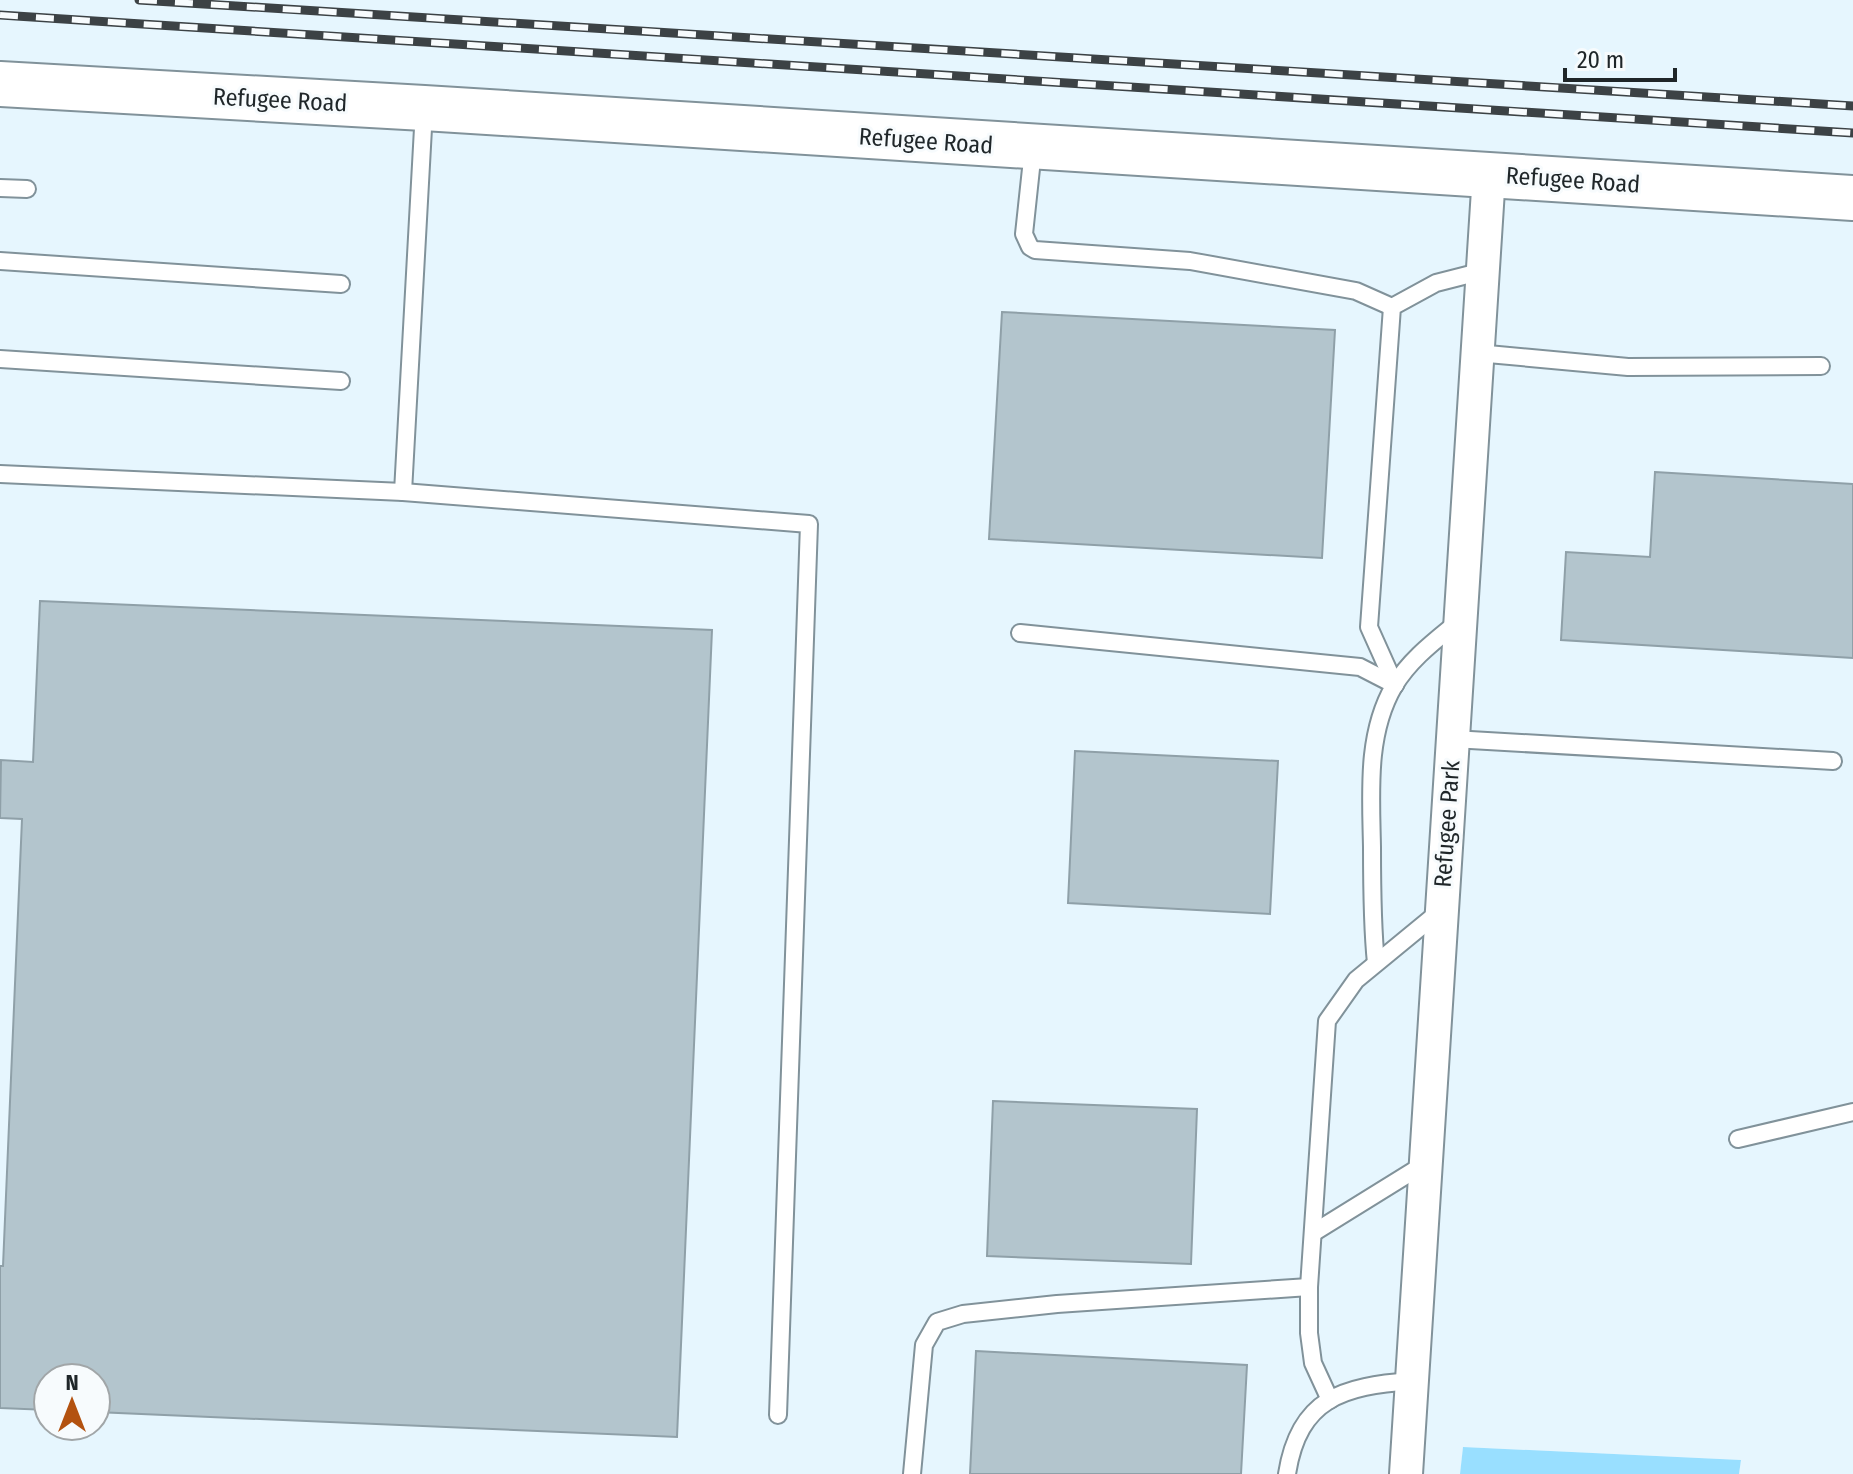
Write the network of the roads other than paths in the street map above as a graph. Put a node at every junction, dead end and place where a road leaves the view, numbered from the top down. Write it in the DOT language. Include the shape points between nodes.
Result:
graph roads {
  1 [pos="0,84"];
  2 [pos="424,108"];
  3 [pos="1033,148"];
  4 [pos="1489,174"];
  5 [pos="0,188"];
  6 [pos="27,189"];
  7 [pos="1853,198"];
  8 [pos="0,261"];
  9 [pos="1483,271"];
  10 [pos="341,284"];
  11 [pos="1392,307"];
  12 [pos="1477,353"];
  13 [pos="0,359"];
  14 [pos="1821,366"];
  15 [pos="341,381"];
  16 [pos="0,474"];
  17 [pos="403,492"];
  18 [pos="1460,620"];
  19 [pos="1020,633"];
  20 [pos="1395,685"];
  21 [pos="1453,739"];
  22 [pos="1833,761"];
  23 [pos="1442,910"];
  24 [pos="1376,963"];
  25 [pos="1853,1112"];
  26 [pos="1738,1139"];
  27 [pos="1426,1163"];
  28 [pos="1313,1233"];
  29 [pos="1309,1287"];
  30 [pos="1412,1381"];
  31 [pos="1330,1400"];
  32 [pos="778,1415"];
  33 [pos="912,1474"];
  34 [pos="1287,1474"];
  35 [pos="1406,1474"];
  1 -- 2 [label="main road, Refugee Road"];
  2 -- 3 [label="main road, Refugee Road"];
  2 -- 17 [label="lane"];
  3 -- 4 [label="main road, Refugee Road"];
  3 -- 11 [label="lane" via="1024,234 1035,250 1190,261 1356,291"];
  4 -- 7 [label="main road, Refugee Road"];
  4 -- 9 [label="street, Refugee Park"];
  5 -- 6 [label="lane"];
  8 -- 10 [label="lane"];
  9 -- 11 [label="lane" via="1436,283"];
  9 -- 12 [label="street, Refugee Park"];
  11 -- 20 [label="lane" via="1369,627"];
  12 -- 14 [label="lane" via="1628,367"];
  12 -- 18 [label="street, Refugee Park"];
  13 -- 15 [label="lane"];
  16 -- 17 [label="lane"];
  17 -- 32 [label="lane" via="809,524"];
  18 -- 20 [label="lane" via="1420,654"];
  18 -- 21 [label="street, Refugee Park"];
  19 -- 20 [label="lane" via="1360,667"];
  20 -- 24 [label="lane" via="1380,717 1371,767"];
  21 -- 22 [label="lane"];
  21 -- 23 [label="street, Refugee Park"];
  23 -- 24 [label="lane"];
  23 -- 27 [label="street, Refugee Park"];
  24 -- 28 [label="lane" via="1356,980 1327,1021"];
  25 -- 26 [label="lane"];
  27 -- 28 [label="lane"];
  27 -- 30 [label="street, Refugee Park"];
  28 -- 29 [label="lane"];
  29 -- 31 [label="lane" via="1313,1363"];
  29 -- 33 [label="lane" via="1057,1304 963,1314 937,1322 924,1345"];
  30 -- 31 [label="lane" via="1373,1384"];
  30 -- 35 [label="street, Refugee Park"];
  31 -- 34 [label="lane" via="1314,1411 1292,1447"];
}
